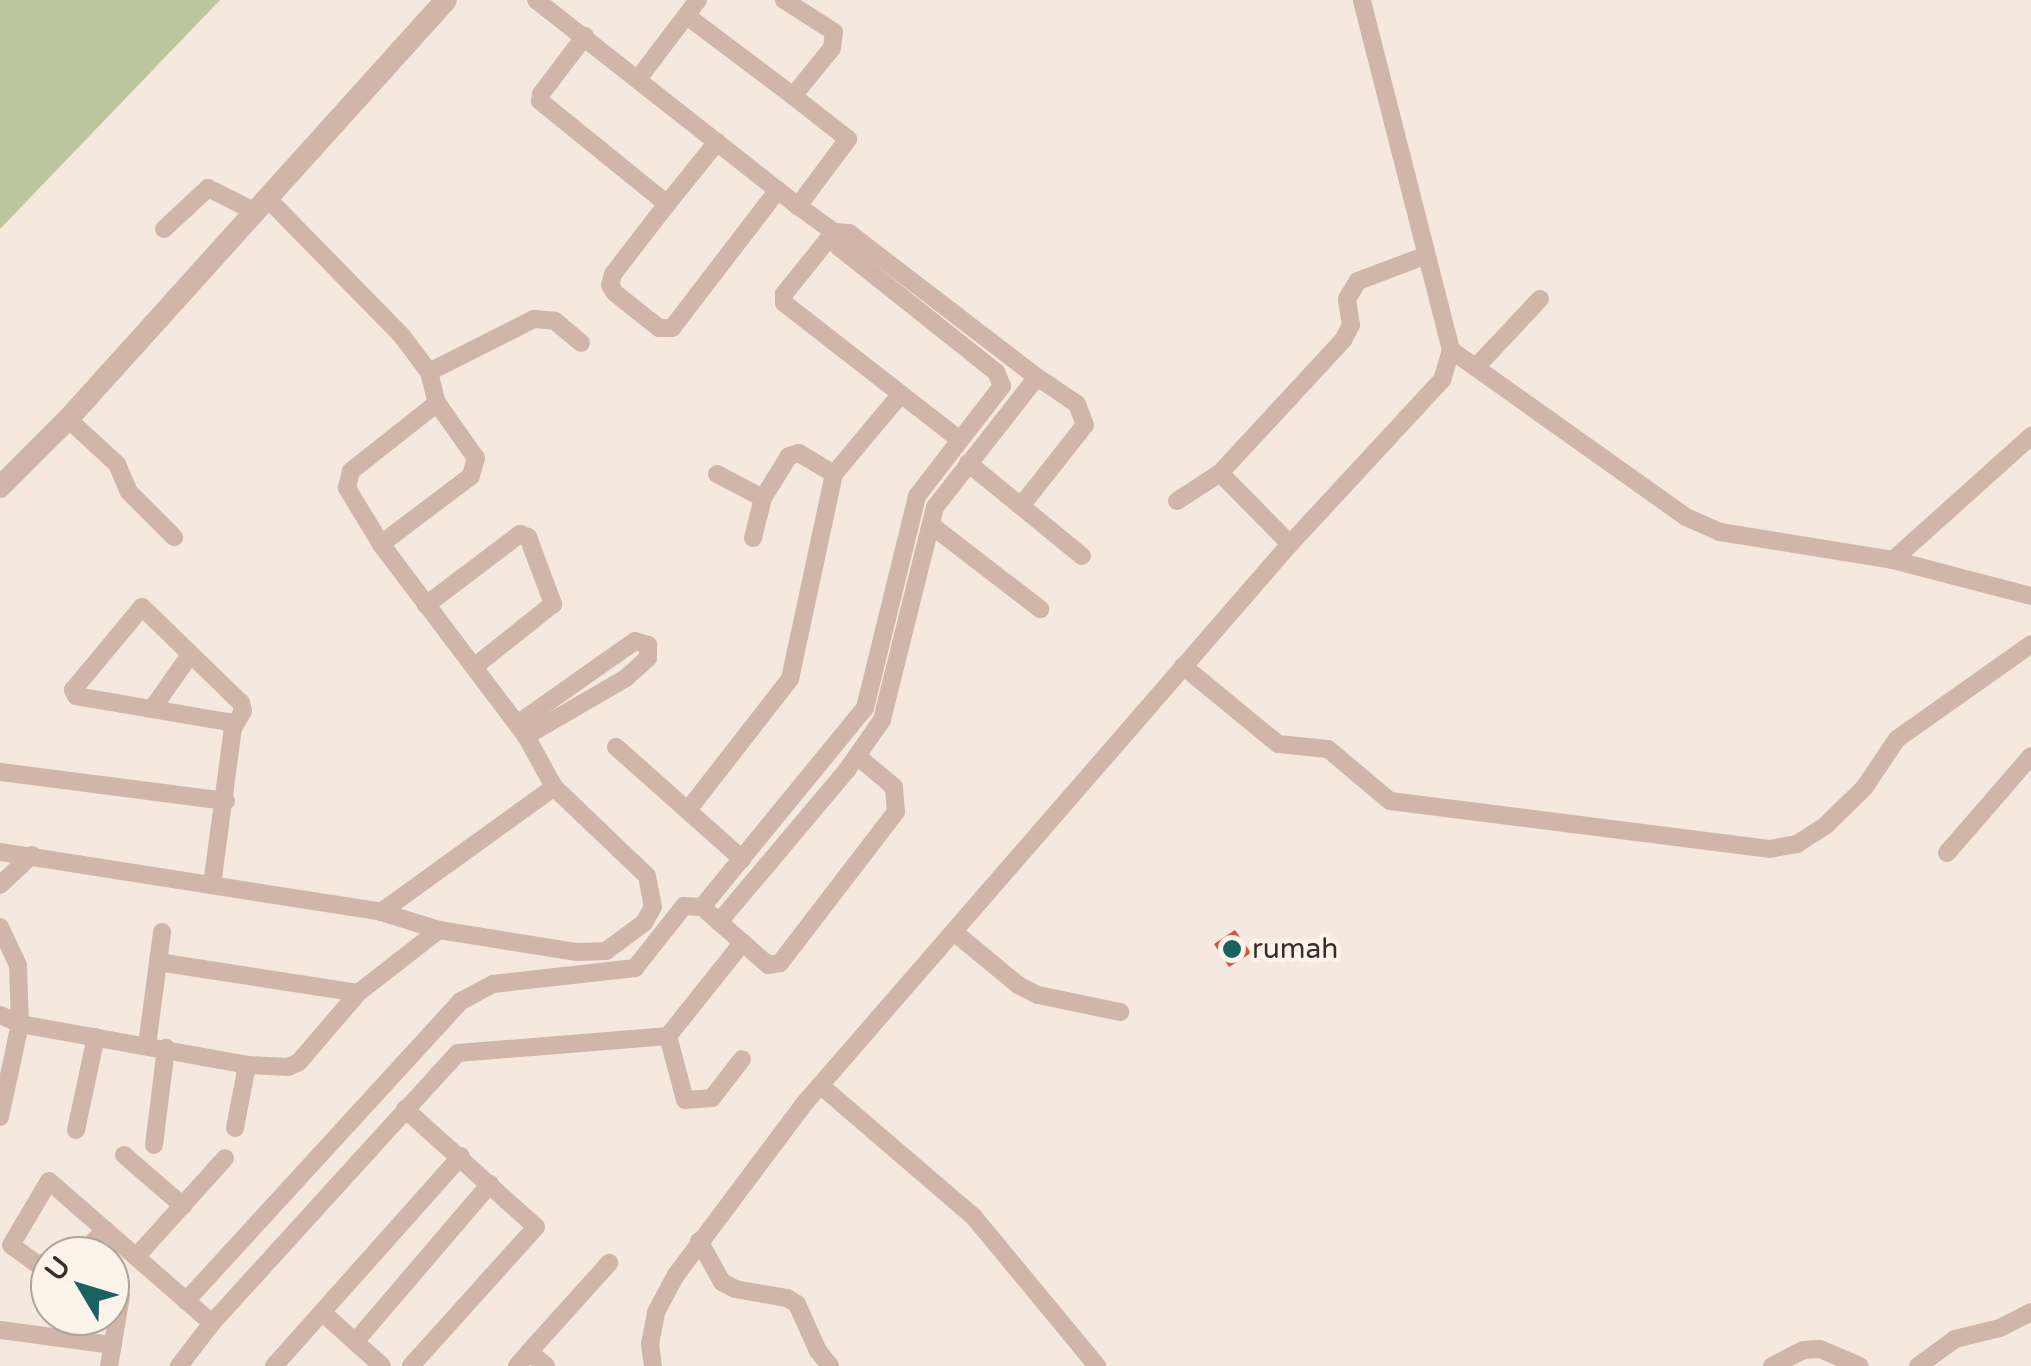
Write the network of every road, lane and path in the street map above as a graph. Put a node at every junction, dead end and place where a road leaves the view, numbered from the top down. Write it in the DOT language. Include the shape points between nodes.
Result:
graph roads {
  1 [pos="446,0"];
  2 [pos="536,0"];
  3 [pos="698,0"];
  4 [pos="784,0"];
  5 [pos="1362,0"];
  6 [pos="687,16"];
  7 [pos="585,36"];
  8 [pos="638,79"];
  9 [pos="793,96"];
  10 [pos="717,142"];
  11 [pos="778,190"];
  12 [pos="667,204"];
  13 [pos="262,206"];
  14 [pos="798,206"];
  15 [pos="164,229"];
  16 [pos="834,232"];
  17 [pos="1424,256"];
  18 [pos="1540,299"];
  19 [pos="581,343"];
  20 [pos="1451,350"];
  21 [pos="1477,366"];
  22 [pos="430,372"];
  23 [pos="1038,377"];
  24 [pos="901,394"];
  25 [pos="437,403"];
  26 [pos="68,419"];
  27 [pos="2031,436"];
  28 [pos="960,440"];
  29 [pos="968,462"];
  30 [pos="1220,473"];
  31 [pos="718,474"];
  32 [pos="834,474"];
  33 [pos="938,484"];
  34 [pos="0,487"];
  35 [pos="763,498"];
  36 [pos="1178,501"];
  37 [pos="1021,506"];
  38 [pos="931,525"];
  39 [pos="174,537"];
  40 [pos="752,538"];
  41 [pos="381,544"];
  42 [pos="1290,544"];
  43 [pos="1082,556"];
  44 [pos="1893,560"];
  45 [pos="2031,596"];
  46 [pos="426,605"];
  47 [pos="1040,609"];
  48 [pos="2031,644"];
  49 [pos="190,655"];
  50 [pos="1183,666"];
  51 [pos="474,667"];
  52 [pos="586,675"];
  53 [pos="598,694"];
  54 [pos="152,709"];
  55 [pos="234,728"];
  56 [pos="521,730"];
  57 [pos="616,747"];
  58 [pos="828,754"];
  59 [pos="2031,756"];
  60 [pos="852,763"];
  61 [pos="0,772"];
  62 [pos="554,787"];
  63 [pos="226,801"];
  64 [pos="688,810"];
  65 [pos="0,852"];
  66 [pos="1948,853"];
  67 [pos="32,855"];
  68 [pos="742,859"];
  69 [pos="0,885"];
  70 [pos="212,885"];
  71 [pos="702,907"];
  72 [pos="381,912"];
  73 [pos="719,922"];
  74 [pos="0,927"];
  75 [pos="439,930"];
  76 [pos="162,932"];
  77 [pos="954,932"];
  78 [pos="742,942"];
  79 [pos="158,962"];
  80 [pos="18,976"];
  81 [pos="0,988"];
  82 [pos="358,993"];
  83 [pos="1120,1012"];
  84 [pos="0,1016"];
  85 [pos="20,1024"];
  86 [pos="433,1030"];
  87 [pos="96,1036"];
  88 [pos="668,1036"];
  89 [pos="147,1045"];
  90 [pos="166,1048"];
  91 [pos="458,1053"];
  92 [pos="742,1059"];
  93 [pos="247,1065"];
  94 [pos="820,1085"];
  95 [pos="4,1091"];
  96 [pos="405,1108"];
  97 [pos="0,1117"];
  98 [pos="235,1128"];
  99 [pos="76,1130"];
  100 [pos="154,1145"];
  101 [pos="124,1156"];
  102 [pos="461,1156"];
  103 [pos="225,1158"];
  104 [pos="490,1184"];
  105 [pos="182,1206"];
  106 [pos="268,1212"];
  107 [pos="105,1230"];
  108 [pos="293,1233"];
  109 [pos="99,1236"];
  110 [pos="699,1241"];
  111 [pos="136,1257"];
  112 [pos="30,1258"];
  113 [pos="609,1263"];
  114 [pos="186,1300"];
  115 [pos="323,1312"];
  116 [pos="2031,1312"];
  117 [pos="212,1323"];
  118 [pos="0,1330"];
  119 [pos="114,1336"];
  120 [pos="355,1342"];
  121 [pos="113,1345"];
  122 [pos="523,1359"];
  123 [pos="110,1366"];
  124 [pos="178,1366"];
  125 [pos="274,1366"];
  126 [pos="382,1366"];
  127 [pos="411,1366"];
  128 [pos="546,1366"];
  129 [pos="653,1366"];
  130 [pos="830,1366"];
  131 [pos="1098,1366"];
  132 [pos="1772,1366"];
  133 [pos="1860,1366"];
  134 [pos="1918,1366"];
  1 -- 13 [label="street"];
  2 -- 7 [label="street"];
  3 -- 6 [label="street"];
  4 -- 9 [label="street" via="831,28 835,38"];
  5 -- 17 [label="street"];
  6 -- 8 [label="street"];
  6 -- 9 [label="street"];
  7 -- 8 [label="street"];
  7 -- 12 [label="street" via="540,100"];
  8 -- 10 [label="street"];
  9 -- 14 [label="street" via="848,139"];
  10 -- 11 [label="street"];
  10 -- 12 [label="street"];
  11 -- 12 [label="street" via="675,325 663,330 615,293 610,280"];
  11 -- 14 [label="street"];
  13 -- 15 [label="street" via="208,188"];
  13 -- 22 [label="street" via="368,300"];
  13 -- 26 [label="street"];
  14 -- 16 [label="street"];
  16 -- 23 [label="street" via="849,233"];
  16 -- 24 [label="street" via="784,294 784,303"];
  16 -- 28 [label="street" via="839,247 1000,376 1000,390"];
  17 -- 20 [label="street"];
  17 -- 30 [label="street" via="1350,289 1351,326 1343,340"];
  18 -- 21 [label="street"];
  19 -- 22 [label="street" via="555,321 534,319"];
  20 -- 21 [label="street"];
  20 -- 42 [label="street" via="1428,399"];
  21 -- 44 [label="street" via="1686,517 1744,538"];
  22 -- 25 [label="street"];
  23 -- 29 [label="street"];
  23 -- 37 [label="street" via="1081,408 1084,425"];
  24 -- 28 [label="street"];
  24 -- 32 [label="street"];
  25 -- 41 [label="street" via="346,478"];
  25 -- 41 [label="street" via="477,467"];
  26 -- 34 [label="street"];
  26 -- 39 [label="street" via="117,464 129,492"];
  27 -- 44 [label="street"];
  28 -- 33 [label="street"];
  29 -- 33 [label="street"];
  29 -- 37 [label="street"];
  30 -- 36 [label="street"];
  30 -- 42 [label="street"];
  31 -- 35 [label="street"];
  32 -- 35 [label="street" via="798,453 788,456"];
  32 -- 64 [label="street" via="790,679"];
  33 -- 38 [label="street"];
  33 -- 58 [label="street" via="918,496 865,708"];
  35 -- 40 [label="street"];
  37 -- 43 [label="street"];
  38 -- 47 [label="street"];
  38 -- 60 [label="street" via="882,720"];
  41 -- 46 [label="street"];
  42 -- 50 [label="street"];
  44 -- 45 [label="street"];
  46 -- 51 [label="street"];
  46 -- 51 [label="street" via="520,534 528,537 553,604"];
  48 -- 50 [label="street" via="1906,731 1826,825 1798,844 1770,850 1390,801 1328,749 1278,744"];
  49 -- 54 [label="street"];
  49 -- 54 [label="street" via="142,607 75,685 76,696"];
  49 -- 55 [label="street" via="241,703"];
  50 -- 77 [label="street"];
  51 -- 56 [label="street"];
  52 -- 53 [label="street"];
  52 -- 53 [label="street" via="636,641 648,645 643,665"];
  52 -- 56 [label="street"];
  53 -- 56 [label="street"];
  54 -- 55 [label="street"];
  55 -- 63 [label="street"];
  56 -- 62 [label="street"];
  57 -- 64 [label="street"];
  58 -- 60 [label="street"];
  58 -- 68 [label="street"];
  59 -- 66 [label="street"];
  60 -- 73 [label="street"];
  60 -- 78 [label="street" via="894,787 893,820 780,963 768,965"];
  61 -- 63 [label="street"];
  62 -- 72 [label="street"];
  62 -- 75 [label="street" via="647,876 652,907 644,922 606,951"];
  63 -- 70 [label="street"];
  64 -- 68 [label="street"];
  65 -- 67 [label="street"];
  67 -- 69 [label="street"];
  67 -- 70 [label="street"];
  68 -- 71 [label="street"];
  70 -- 72 [label="street"];
  71 -- 73 [label="street"];
  71 -- 86 [label="street" via="684,906 635,968 492,984 460,1000"];
  72 -- 75 [label="street"];
  73 -- 78 [label="street"];
  74 -- 80 [label="street"];
  75 -- 82 [label="street"];
  76 -- 79 [label="street"];
  77 -- 83 [label="street" via="1038,996"];
  77 -- 94 [label="street"];
  78 -- 88 [label="street"];
  79 -- 82 [label="street"];
  79 -- 89 [label="street"];
  80 -- 81 [label="street"];
  80 -- 85 [label="street"];
  82 -- 93 [label="street" via="300,1062 288,1068"];
  84 -- 85 [label="street"];
  85 -- 87 [label="street"];
  85 -- 95 [label="street"];
  86 -- 91 [label="street"];
  86 -- 106 [label="street"];
  87 -- 89 [label="street"];
  87 -- 99 [label="street"];
  88 -- 91 [label="street"];
  88 -- 92 [label="street" via="686,1100 712,1098"];
  89 -- 90 [label="street"];
  90 -- 93 [label="street"];
  90 -- 100 [label="street"];
  91 -- 96 [label="street"];
  93 -- 98 [label="street"];
  94 -- 110 [label="street"];
  94 -- 131 [label="street" via="973,1216"];
  95 -- 97 [label="street"];
  96 -- 102 [label="street"];
  96 -- 108 [label="street"];
  101 -- 105 [label="street"];
  102 -- 104 [label="street"];
  102 -- 115 [label="street"];
  103 -- 105 [label="street"];
  104 -- 120 [label="street"];
  104 -- 127 [label="street" via="536,1227"];
  105 -- 111 [label="street"];
  106 -- 108 [label="street"];
  106 -- 114 [label="street"];
  107 -- 109 [label="street"];
  107 -- 111 [label="street"];
  107 -- 112 [label="street" via="49,1181 11,1245"];
  108 -- 117 [label="street"];
  110 -- 129 [label="street" via="656,1312"];
  110 -- 130 [label="street" via="722,1282 798,1304"];
  111 -- 114 [label="street"];
  113 -- 122 [label="street"];
  114 -- 117 [label="street"];
  115 -- 120 [label="street"];
  115 -- 125 [label="street"];
  116 -- 134 [label="street" via="1955,1339"];
  117 -- 124 [label="street"];
  118 -- 121 [label="street"];
  119 -- 121 [label="street"];
  120 -- 126 [label="street"];
  121 -- 123 [label="street"];
  122 -- 128 [label="street"];
  132 -- 133 [label="street" via="1820,1349"];
}
